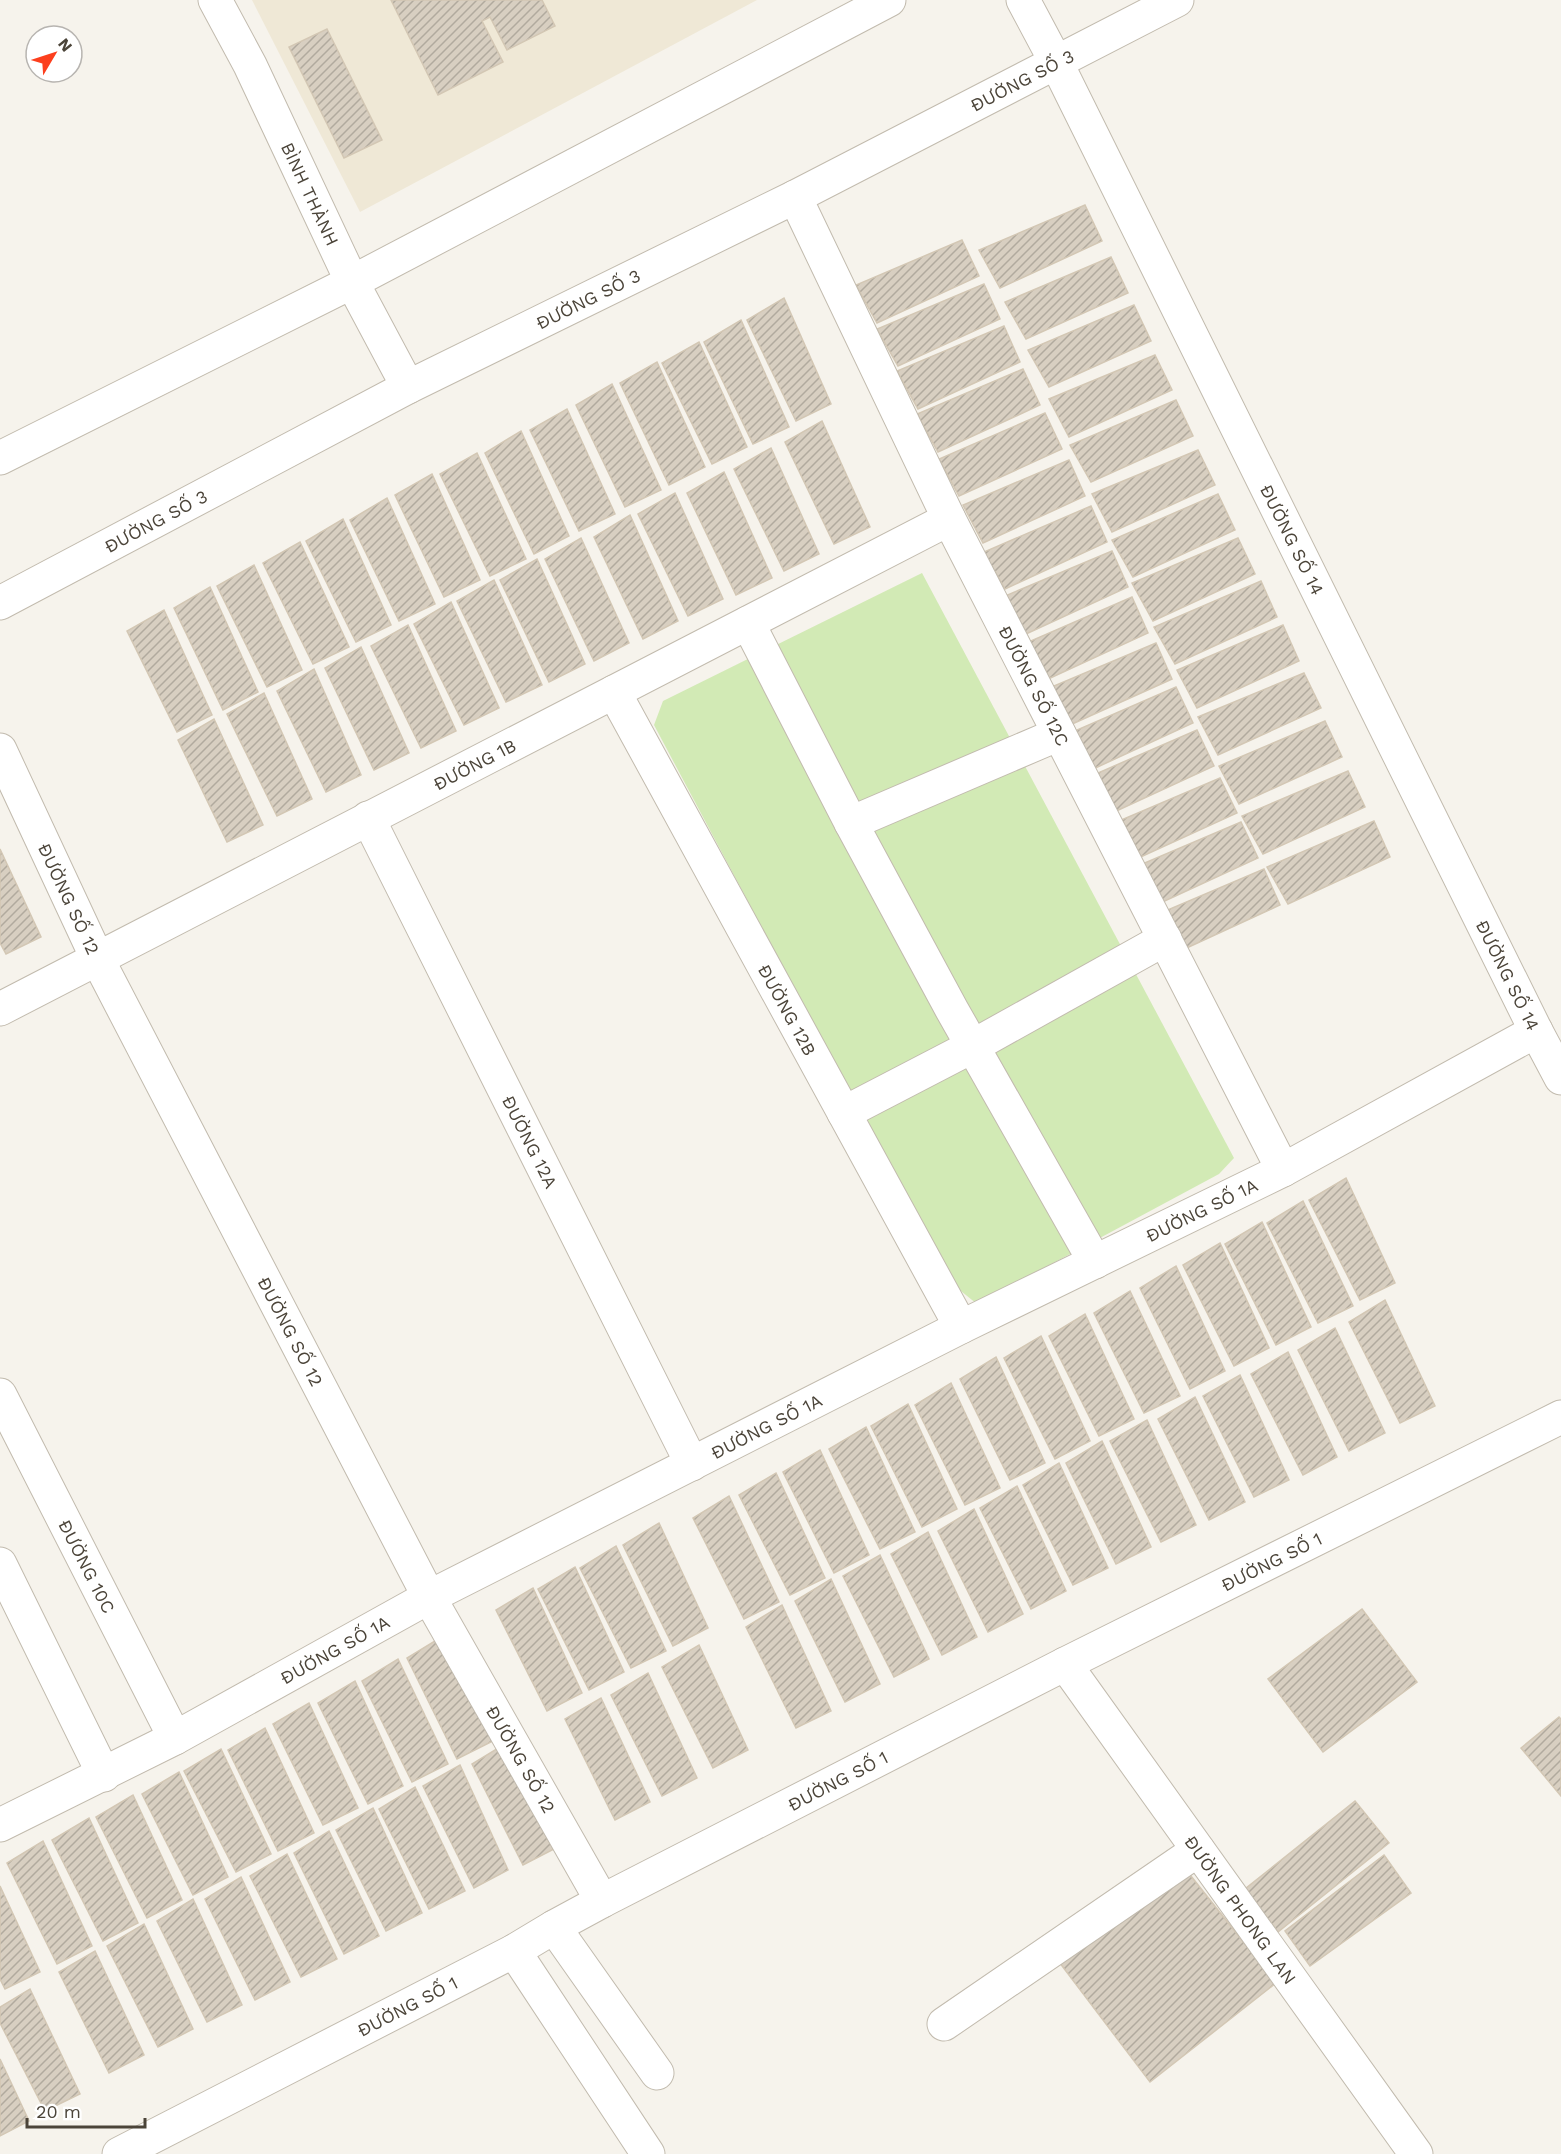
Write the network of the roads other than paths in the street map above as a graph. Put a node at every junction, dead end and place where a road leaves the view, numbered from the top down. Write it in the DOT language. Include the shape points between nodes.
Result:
graph roads {
  1 [pos="215,0"];
  2 [pos="889,0"];
  3 [pos="1023,0"];
  4 [pos="1177,0"];
  5 [pos="1056,63"];
  6 [pos="795,197"];
  7 [pos="352,282"];
  8 [pos="408,387"];
  9 [pos="0,458"];
  10 [pos="948,519"];
  11 [pos="0,603"];
  12 [pos="748,622"];
  13 [pos="614,692"];
  14 [pos="1059,734"];
  15 [pos="0,750"];
  16 [pos="368,818"];
  17 [pos="852,823"];
  18 [pos="1165,939"];
  19 [pos="97,958"];
  20 [pos="0,1009"];
  21 [pos="1536,1031"];
  22 [pos="973,1046"];
  23 [pos="1561,1077"];
  24 [pos="844,1113"];
  25 [pos="1283,1170"];
  26 [pos="1095,1262"];
  27 [pos="961,1327"];
  28 [pos="0,1395"];
  29 [pos="1559,1422"];
  30 [pos="692,1464"];
  31 [pos="0,1564"];
  32 [pos="429,1597"];
  33 [pos="1065,1664"];
  34 [pos="176,1738"];
  35 [pos="104,1775"];
  36 [pos="0,1825"];
  37 [pos="1198,1850"];
  38 [pos="602,1901"];
  39 [pos="554,1927"];
  40 [pos="514,1951"];
  41 [pos="944,2024"];
  42 [pos="657,2073"];
  43 [pos="140,2150"];
  44 [pos="648,2154"];
  45 [pos="1416,2154"];
  1 -- 7 [label="street, BÌNH THÀNH" via="250,65"];
  2 -- 7 [label="street"];
  3 -- 5 [label="street, ĐƯỜNG SỐ 14"];
  4 -- 5 [label="street, ĐƯỜNG SỐ 3"];
  5 -- 6 [label="street, ĐƯỜNG SỐ 3"];
  5 -- 21 [label="street, ĐƯỜNG SỐ 14"];
  6 -- 8 [label="street, ĐƯỜNG SỐ 3"];
  6 -- 10 [label="street, ĐƯỜNG SỐ 12C"];
  7 -- 8 [label="street, BÌNH THÀNH"];
  7 -- 9 [label="street"];
  8 -- 11 [label="street, ĐƯỜNG SỐ 3"];
  10 -- 12 [label="street, ĐƯỜNG 1B"];
  10 -- 14 [label="street, ĐƯỜNG SỐ 12C"];
  12 -- 13 [label="street, ĐƯỜNG 1B"];
  12 -- 17 [label="street"];
  13 -- 16 [label="street, ĐƯỜNG 1B"];
  13 -- 24 [label="street, ĐƯỜNG 12B"];
  14 -- 17 [label="street"];
  14 -- 18 [label="street, ĐƯỜNG SỐ 12C"];
  15 -- 19 [label="street, ĐƯỜNG SỐ 12"];
  16 -- 19 [label="street, ĐƯỜNG 1B"];
  16 -- 30 [label="street, ĐƯỜNG 12A"];
  17 -- 22 [label="street"];
  18 -- 22 [label="street"];
  18 -- 25 [label="street, ĐƯỜNG SỐ 12C"];
  19 -- 20 [label="street, ĐƯỜNG 1B"];
  19 -- 32 [label="street, ĐƯỜNG SỐ 12"];
  21 -- 23 [label="street, ĐƯỜNG SỐ 14"];
  21 -- 25 [label="street, ĐƯỜNG SỐ 1A"];
  22 -- 24 [label="street"];
  22 -- 26 [label="street"];
  24 -- 27 [label="street, ĐƯỜNG 12B"];
  25 -- 26 [label="street, ĐƯỜNG SỐ 1A"];
  26 -- 27 [label="street, ĐƯỜNG SỐ 1A"];
  27 -- 30 [label="street, ĐƯỜNG SỐ 1A"];
  28 -- 34 [label="street, ĐƯỜNG 10C"];
  29 -- 33 [label="street, ĐƯỜNG SỐ 1"];
  30 -- 32 [label="street, ĐƯỜNG SỐ 1A"];
  31 -- 35 [label="street"];
  32 -- 34 [label="street, ĐƯỜNG SỐ 1A"];
  32 -- 38 [label="street, ĐƯỜNG SỐ 12"];
  33 -- 37 [label="street, ĐƯỜNG PHONG LAN"];
  33 -- 38 [label="street, ĐƯỜNG SỐ 1"];
  34 -- 35 [label="street, ĐƯỜNG SỐ 1A"];
  35 -- 36 [label="street, ĐƯỜNG SỐ 1A"];
  37 -- 41 [label="street"];
  37 -- 45 [label="street, ĐƯỜNG PHONG LAN"];
  38 -- 39 [label="street, ĐƯỜNG SỐ 1"];
  39 -- 40 [label="street, ĐƯỜNG SỐ 1"];
  39 -- 42 [label="street"];
  40 -- 43 [label="street, ĐƯỜNG SỐ 1"];
  40 -- 44 [label="street"];
}
